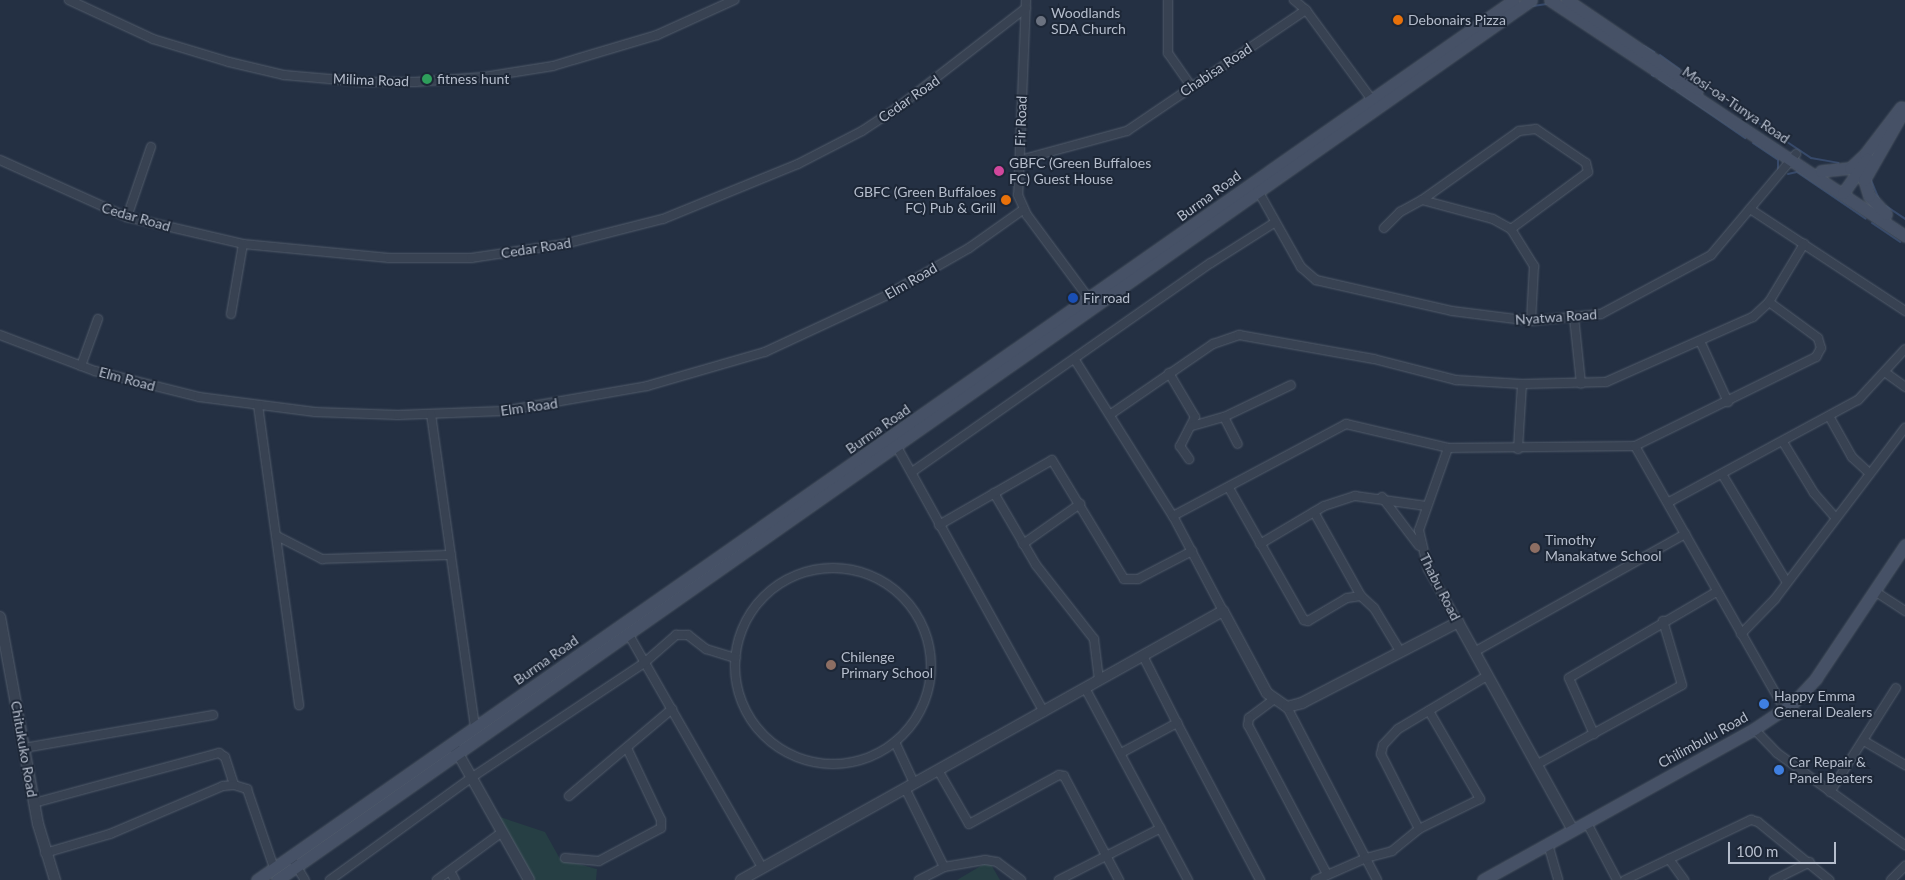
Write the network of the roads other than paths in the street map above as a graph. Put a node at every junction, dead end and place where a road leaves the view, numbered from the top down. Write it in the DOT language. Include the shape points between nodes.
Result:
graph roads {
  1 [pos="69,0"];
  2 [pos="734,0"];
  3 [pos="1168,0"];
  4 [pos="1294,0"];
  5 [pos="1514,0"];
  6 [pos="1531,0"];
  7 [pos="1550,0"];
  8 [pos="1567,0"];
  9 [pos="1026,4"];
  10 [pos="1306,10"];
  11 [pos="1191,86"];
  12 [pos="1372,100"];
  13 [pos="1904,106"];
  14 [pos="150,148"];
  15 [pos="1793,157"];
  16 [pos="0,160"];
  17 [pos="1020,160"];
  18 [pos="1820,171"];
  19 [pos="1256,187"];
  20 [pos="1845,190"];
  21 [pos="1422,200"];
  22 [pos="1024,209"];
  23 [pos="1750,209"];
  24 [pos="1886,214"];
  25 [pos="127,217"];
  26 [pos="1274,223"];
  27 [pos="1905,227"];
  28 [pos="1384,228"];
  29 [pos="1511,229"];
  30 [pos="1905,236"];
  31 [pos="243,244"];
  32 [pos="1804,244"];
  33 [pos="1769,302"];
  34 [pos="1092,304"];
  35 [pos="1905,311"];
  36 [pos="232,314"];
  37 [pos="1574,317"];
  38 [pos="98,319"];
  39 [pos="1531,321"];
  40 [pos="0,335"];
  41 [pos="1701,343"];
  42 [pos="1905,349"];
  43 [pos="1075,360"];
  44 [pos="81,366"];
  45 [pos="1169,373"];
  46 [pos="1886,374"];
  47 [pos="1522,384"];
  48 [pos="1581,384"];
  49 [pos="1291,385"];
  50 [pos="1905,387"];
  51 [pos="1728,402"];
  52 [pos="258,406"];
  53 [pos="432,414"];
  54 [pos="1111,414"];
  55 [pos="1829,416"];
  56 [pos="1224,417"];
  57 [pos="1192,426"];
  58 [pos="1905,428"];
  59 [pos="1783,442"];
  60 [pos="1238,444"];
  61 [pos="1635,446"];
  62 [pos="897,447"];
  63 [pos="1448,448"];
  64 [pos="1518,449"];
  65 [pos="1189,459"];
  66 [pos="912,472"];
  67 [pos="1869,473"];
  68 [pos="1722,474"];
  69 [pos="1229,488"];
  70 [pos="994,493"];
  71 [pos="1382,497"];
  72 [pos="1668,502"];
  73 [pos="1080,504"];
  74 [pos="1426,506"];
  75 [pos="1314,512"];
  76 [pos="1173,516"];
  77 [pos="1835,517"];
  78 [pos="939,525"];
  79 [pos="1685,534"];
  80 [pos="277,536"];
  81 [pos="1023,544"];
  82 [pos="1260,544"];
  83 [pos="1905,545"];
  84 [pos="1420,548"];
  85 [pos="1192,551"];
  86 [pos="451,555"];
  87 [pos="1786,581"];
  88 [pos="1716,592"];
  89 [pos="1876,592"];
  90 [pos="1362,596"];
  91 [pos="1223,611"];
  92 [pos="1905,612"];
  93 [pos="0,617"];
  94 [pos="1663,621"];
  95 [pos="1458,622"];
  96 [pos="629,634"];
  97 [pos="1741,634"];
  98 [pos="1400,651"];
  99 [pos="1474,652"];
  100 [pos="1142,656"];
  101 [pos="736,658"];
  102 [pos="644,663"];
  103 [pos="1487,676"];
  104 [pos="1099,680"];
  105 [pos="1085,688"];
  106 [pos="1896,688"];
  107 [pos="1273,700"];
  108 [pos="299,704"];
  109 [pos="1287,707"];
  110 [pos="672,709"];
  111 [pos="1785,710"];
  112 [pos="1429,711"];
  113 [pos="1044,712"];
  114 [pos="213,715"];
  115 [pos="1178,723"];
  116 [pos="475,728"];
  117 [pos="1754,729"];
  118 [pos="1594,734"];
  119 [pos="1864,741"];
  120 [pos="895,742"];
  121 [pos="24,748"];
  122 [pos="626,748"];
  123 [pos="455,749"];
  124 [pos="1121,753"];
  125 [pos="1536,765"];
  126 [pos="1905,765"];
  127 [pos="938,770"];
  128 [pos="472,778"];
  129 [pos="234,785"];
  130 [pos="909,785"];
  131 [pos="1830,792"];
  132 [pos="568,796"];
  133 [pos="34,803"];
  134 [pos="1587,823"];
  135 [pos="1161,828"];
  136 [pos="1418,829"];
  137 [pos="1573,830"];
  138 [pos="502,832"];
  139 [pos="1548,844"];
  140 [pos="1905,845"];
  141 [pos="45,853"];
  142 [pos="291,856"];
  143 [pos="1107,856"];
  144 [pos="565,858"];
  145 [pos="1366,858"];
  146 [pos="1669,858"];
  147 [pos="1810,862"];
  148 [pos="297,866"];
  149 [pos="1905,866"];
  150 [pos="762,867"];
  151 [pos="944,867"];
  152 [pos="274,868"];
  153 [pos="450,871"];
  154 [pos="1327,874"];
  155 [pos="55,880"];
  156 [pos="258,880"];
  157 [pos="277,880"];
  158 [pos="305,880"];
  159 [pos="330,880"];
  160 [pos="437,880"];
  161 [pos="455,880"];
  162 [pos="529,880"];
  163 [pos="740,880"];
  164 [pos="919,880"];
  165 [pos="1021,880"];
  166 [pos="1059,880"];
  167 [pos="1119,880"];
  168 [pos="1188,880"];
  169 [pos="1260,880"];
  170 [pos="1316,880"];
  171 [pos="1377,880"];
  172 [pos="1482,880"];
  173 [pos="1558,880"];
  174 [pos="1617,880"];
  175 [pos="1625,880"];
  176 [pos="1684,880"];
  177 [pos="1774,880"];
  178 [pos="1829,880"];
  179 [pos="1891,880"];
  1 -- 2 [label="street, Milima Road" via="138,33 229,62 284,75 364,82 484,77 553,66 657,35"];
  3 -- 11 [label="street" via="1168,53"];
  4 -- 10 [label="street"];
  5 -- 12 [label="main road, Burma Road"];
  6 -- 19 [label="main road, Burma Road"];
  7 -- 15 [label="main road, Mosi-oa-Tunya Road"];
  8 -- 15 [label="main road, Mosi-oa-Tunya Road"];
  9 -- 17 [label="street, Fir Road"];
  9 -- 31 [label="street, Cedar Road" via="932,83 862,131 760,182 663,219 564,244 472,258 359,257"];
  10 -- 11 [label="street, Chabisa Road"];
  10 -- 12 [label="street"];
  11 -- 17 [label="street, Chabisa Road" via="1127,131"];
  12 -- 19 [label="main road, Burma Road"];
  13 -- 18 [label="main road" via="1850,168"];
  13 -- 20 [label="main road"];
  13 -- 24 [label="main road" via="1864,180 1869,196"];
  14 -- 25 [label="street"];
  15 -- 18 [label="main road, Mosi-oa-Tunya Road"];
  15 -- 20 [label="main road, Mosi-oa-Tunya Road"];
  15 -- 23 [label="street, Nyatwa Road"];
  16 -- 25 [label="street, Cedar Road"];
  17 -- 22 [label="street, Fir Road" via="1018,195"];
  18 -- 20 [label="main road, Mosi-oa-Tunya Road"];
  19 -- 26 [label="street, Nyatwa Road"];
  19 -- 34 [label="main road, Burma Road"];
  20 -- 24 [label="main road, Mosi-oa-Tunya Road"];
  20 -- 30 [label="main road, Mosi-oa-Tunya Road"];
  21 -- 28 [label="street" via="1400,212"];
  21 -- 29 [label="street" via="1493,219"];
  21 -- 29 [label="street" via="1519,131 1536,130 1586,163 1588,172"];
  22 -- 34 [label="street, Fir Road"];
  22 -- 53 [label="street, Elm Road" via="969,248 887,295 757,354 687,376 550,404 502,411"];
  23 -- 32 [label="street"];
  23 -- 37 [label="street, Nyatwa Road" via="1711,255 1613,310"];
  24 -- 27 [label="main road, Mosi-oa-Tunya Road"];
  25 -- 31 [label="street, Cedar Road"];
  26 -- 39 [label="street, Nyatwa Road" via="1301,267 1316,280 1452,311"];
  26 -- 43 [label="street" via="1211,263"];
  29 -- 39 [label="street" via="1534,266"];
  31 -- 36 [label="street"];
  32 -- 33 [label="street"];
  32 -- 35 [label="street"];
  33 -- 41 [label="street" via="1753,317"];
  33 -- 51 [label="street" via="1818,338 1821,342 1818,353"];
  34 -- 62 [label="main road, Burma Road"];
  34 -- 116 [label="main road, Burma Road"];
  37 -- 39 [label="street, Nyatwa Road"];
  37 -- 48 [label="street"];
  38 -- 44 [label="street"];
  40 -- 44 [label="street, Elm Road"];
  41 -- 48 [label="street" via="1612,381"];
  41 -- 51 [label="street"];
  42 -- 46 [label="street"];
  43 -- 54 [label="street"];
  43 -- 66 [label="street"];
  44 -- 52 [label="street, Elm Road" via="147,385"];
  45 -- 47 [label="street" via="1213,344 1238,335 1374,359 1456,380"];
  45 -- 54 [label="street"];
  45 -- 57 [label="street" via="1195,417"];
  46 -- 50 [label="street"];
  46 -- 55 [label="street" via="1858,400"];
  47 -- 48 [label="street"];
  47 -- 64 [label="street"];
  49 -- 56 [label="street"];
  51 -- 61 [label="street"];
  52 -- 53 [label="street, Elm Road" via="315,412"];
  52 -- 80 [label="street"];
  53 -- 86 [label="street"];
  54 -- 76 [label="street"];
  55 -- 59 [label="street"];
  55 -- 67 [label="street" via="1852,456"];
  56 -- 57 [label="street"];
  56 -- 60 [label="street"];
  57 -- 65 [label="street" via="1180,446"];
  58 -- 67 [label="street"];
  59 -- 68 [label="street"];
  59 -- 77 [label="street" via="1814,493"];
  61 -- 64 [label="street"];
  61 -- 72 [label="street"];
  62 -- 66 [label="street"];
  62 -- 96 [label="main road, Burma Road"];
  63 -- 64 [label="street"];
  63 -- 69 [label="street" via="1346,424"];
  63 -- 74 [label="street, Thabu Road"];
  66 -- 78 [label="street"];
  67 -- 77 [label="street"];
  68 -- 72 [label="street"];
  68 -- 87 [label="street"];
  69 -- 76 [label="street"];
  69 -- 82 [label="street"];
  70 -- 73 [label="street" via="1052,460"];
  70 -- 78 [label="street"];
  70 -- 81 [label="street"];
  71 -- 74 [label="street"];
  71 -- 75 [label="street" via="1355,496"];
  71 -- 84 [label="street"];
  72 -- 79 [label="street"];
  73 -- 81 [label="street"];
  73 -- 85 [label="street" via="1124,579 1138,579"];
  74 -- 84 [label="street, Thabu Road" via="1419,530"];
  75 -- 82 [label="street"];
  75 -- 90 [label="street"];
  76 -- 85 [label="street"];
  77 -- 87 [label="street"];
  78 -- 113 [label="street"];
  79 -- 88 [label="street"];
  79 -- 99 [label="street"];
  80 -- 86 [label="street" via="322,559"];
  80 -- 108 [label="street"];
  81 -- 104 [label="street" via="1094,639"];
  82 -- 90 [label="street" via="1306,621 1347,598"];
  83 -- 89 [label="main road, Chilimbulu Road"];
  84 -- 95 [label="street, Thabu Road"];
  85 -- 91 [label="street"];
  86 -- 116 [label="street"];
  87 -- 97 [label="street" via="1765,611"];
  88 -- 94 [label="street"];
  88 -- 97 [label="street"];
  89 -- 92 [label="street"];
  89 -- 111 [label="main road, Chilimbulu Road" via="1810,687"];
  90 -- 98 [label="street" via="1374,608"];
  91 -- 100 [label="street"];
  91 -- 107 [label="street"];
  93 -- 121 [label="street, Chitukuko Road"];
  94 -- 118 [label="street" via="1682,685"];
  94 -- 118 [label="street" via="1569,678"];
  95 -- 98 [label="street"];
  95 -- 99 [label="street, Thabu Road"];
  96 -- 102 [label="street"];
  96 -- 123 [label="main road, Burma Road"];
  97 -- 111 [label="street"];
  98 -- 109 [label="street" via="1302,703"];
  99 -- 103 [label="street, Thabu Road"];
  100 -- 104 [label="street"];
  100 -- 115 [label="street"];
  101 -- 102 [label="street" via="706,649 682,634"];
  101 -- 120 [label="street" via="738,688 749,717 781,749 809,761 839,764 869,757"];
  101 -- 120 [label="street" via="747,620 763,599 784,582 808,572 835,568 861,572 879,580 896,590 914,610 926,634 932,660 930,686 923,705 914,722"];
  102 -- 110 [label="street"];
  102 -- 128 [label="street"];
  103 -- 112 [label="street"];
  103 -- 125 [label="street, Thabu Road"];
  104 -- 105 [label="street"];
  105 -- 113 [label="street"];
  105 -- 124 [label="street"];
  106 -- 119 [label="street"];
  107 -- 109 [label="street"];
  107 -- 154 [label="street" via="1249,718 1248,725"];
  109 -- 145 [label="street"];
  110 -- 122 [label="street"];
  110 -- 150 [label="street"];
  111 -- 117 [label="main road, Chilimbulu Road"];
  112 -- 136 [label="street" via="1388,736 1382,754"];
  112 -- 136 [label="street" via="1480,799"];
  113 -- 127 [label="street"];
  114 -- 121 [label="street"];
  115 -- 124 [label="street"];
  115 -- 169 [label="street"];
  116 -- 123 [label="main road, Burma Road"];
  117 -- 131 [label="street" via="1769,746"];
  117 -- 134 [label="main road, Chilimbulu Road"];
  118 -- 125 [label="street"];
  119 -- 126 [label="street"];
  119 -- 131 [label="street"];
  120 -- 130 [label="street"];
  121 -- 133 [label="street, Chitukuko Road"];
  122 -- 132 [label="street"];
  122 -- 144 [label="street" via="661,820 661,828 605,859"];
  123 -- 128 [label="street"];
  123 -- 142 [label="main road, Burma Road"];
  123 -- 148 [label="main road, Burma Road"];
  124 -- 135 [label="street"];
  125 -- 137 [label="street, Thabu Road"];
  127 -- 130 [label="street"];
  127 -- 143 [label="street" via="969,824 1062,774"];
  128 -- 138 [label="street"];
  128 -- 159 [label="street"];
  129 -- 133 [label="street" via="225,757 219,753"];
  129 -- 141 [label="street" via="223,786 110,834"];
  129 -- 152 [label="street" via="247,789"];
  130 -- 150 [label="street"];
  130 -- 151 [label="street"];
  131 -- 140 [label="street"];
  133 -- 141 [label="street, Chitukuko Road"];
  134 -- 137 [label="main road, Chilimbulu Road"];
  134 -- 174 [label="street"];
  135 -- 143 [label="street"];
  135 -- 168 [label="street"];
  136 -- 145 [label="street" via="1392,851"];
  137 -- 139 [label="main road, Chilimbulu Road"];
  138 -- 153 [label="street"];
  138 -- 162 [label="street"];
  139 -- 172 [label="main road, Chilimbulu Road"];
  139 -- 173 [label="street"];
  141 -- 155 [label="street, Chitukuko Road"];
  142 -- 148 [label="street"];
  142 -- 152 [label="main road, Burma Road"];
  143 -- 166 [label="street"];
  143 -- 167 [label="street"];
  145 -- 154 [label="street"];
  145 -- 171 [label="street"];
  146 -- 147 [label="street" via="1752,820"];
  146 -- 175 [label="street"];
  146 -- 176 [label="street"];
  147 -- 177 [label="street"];
  147 -- 178 [label="street"];
  148 -- 157 [label="main road, Burma Road"];
  148 -- 158 [label="street"];
  149 -- 179 [label="street"];
  150 -- 163 [label="street"];
  151 -- 164 [label="street"];
  151 -- 165 [label="street" via="992,860"];
  152 -- 156 [label="main road, Burma Road"];
  153 -- 160 [label="street"];
  153 -- 161 [label="street"];
  154 -- 170 [label="street"];
}
